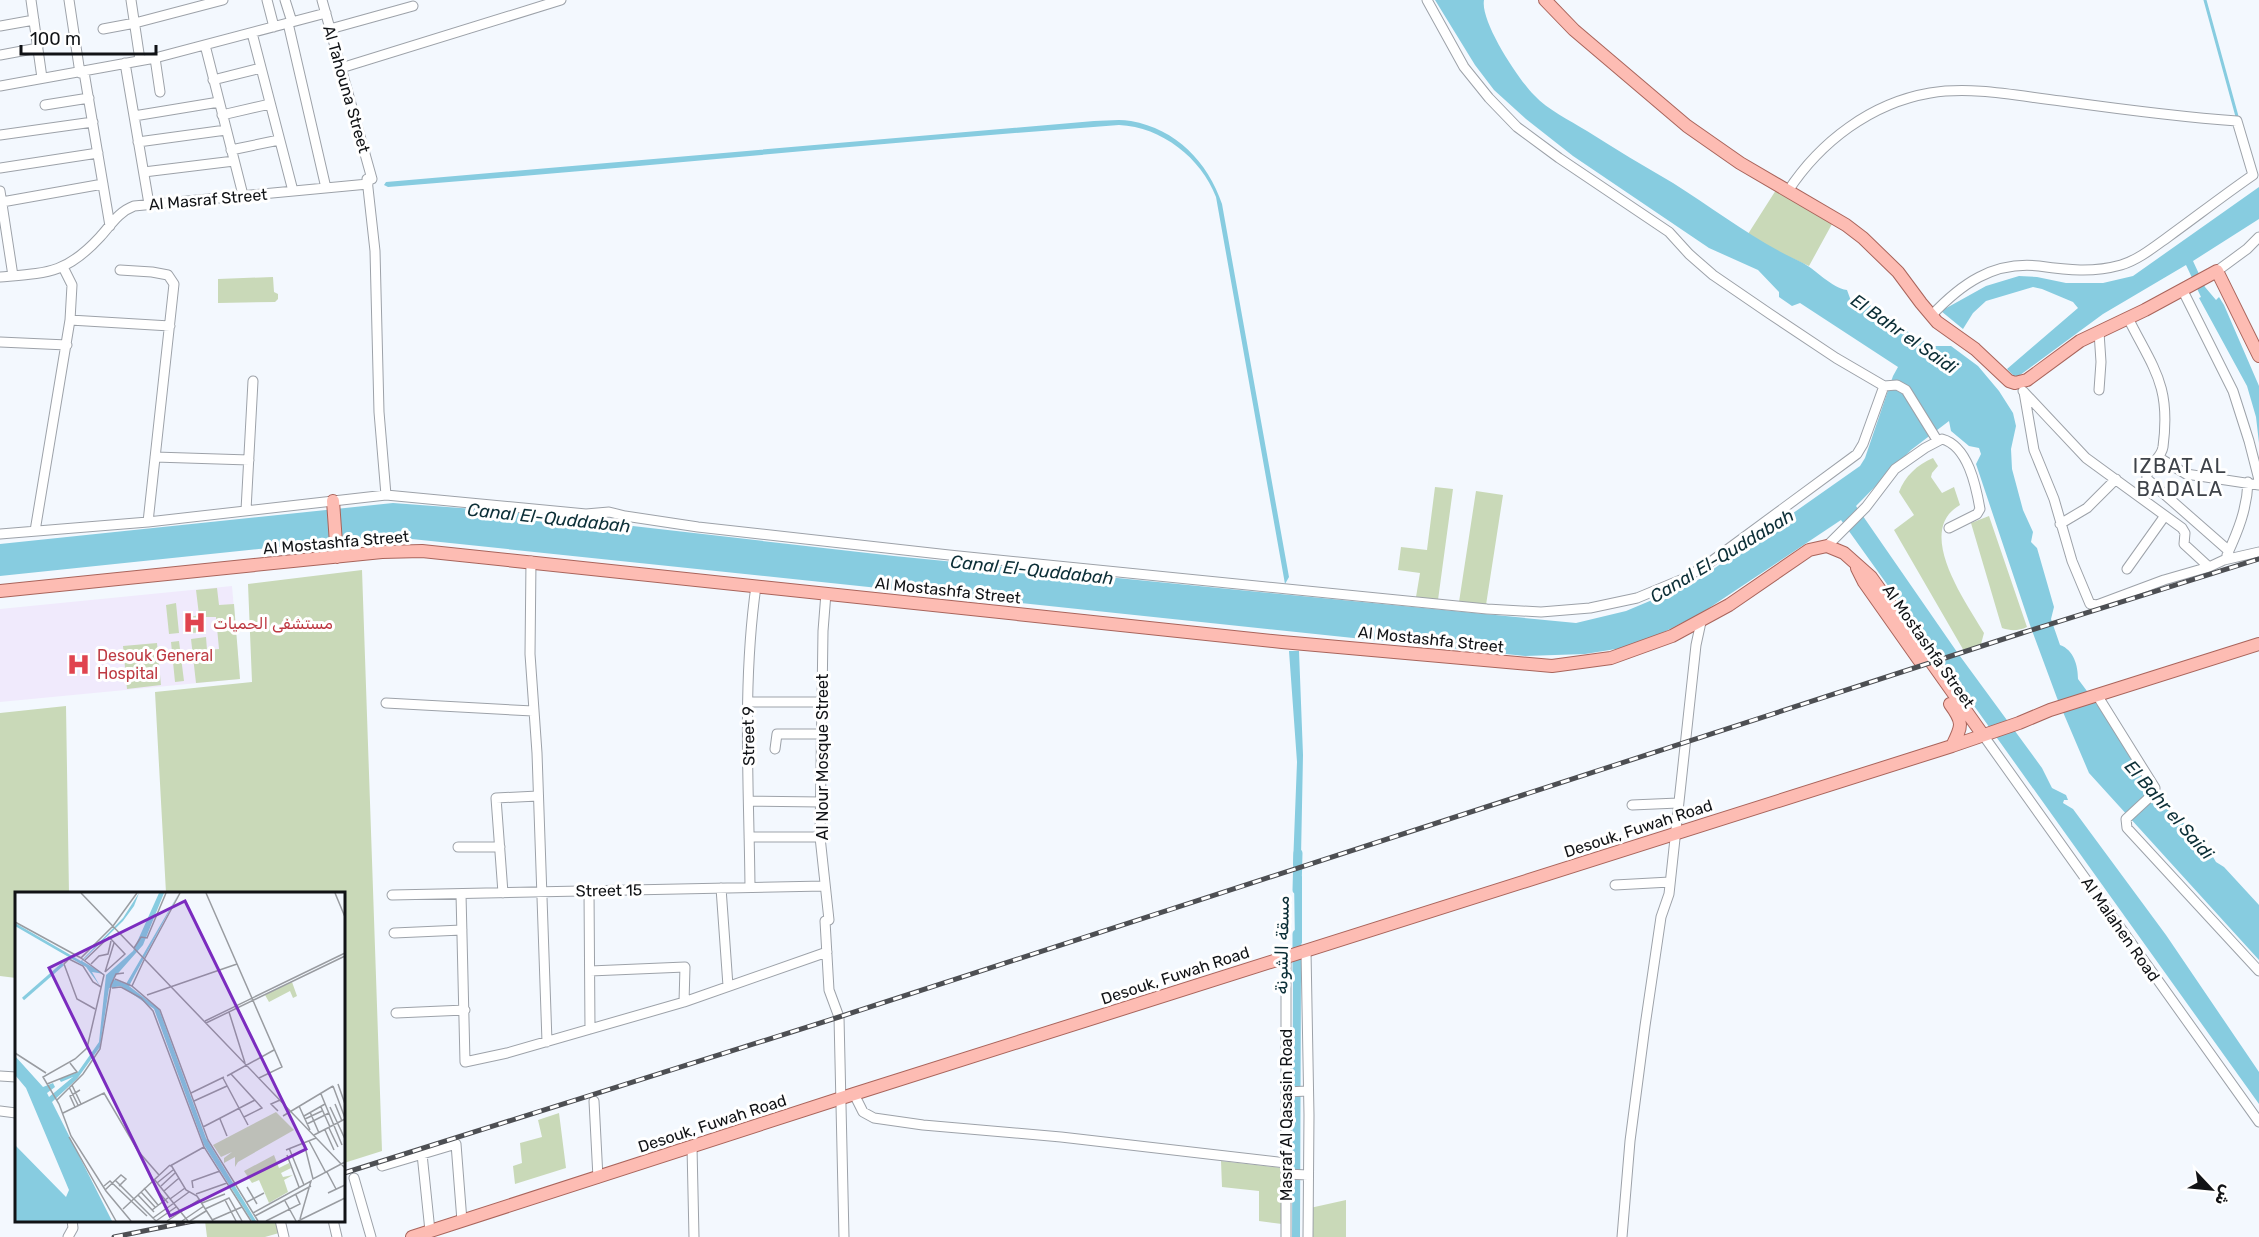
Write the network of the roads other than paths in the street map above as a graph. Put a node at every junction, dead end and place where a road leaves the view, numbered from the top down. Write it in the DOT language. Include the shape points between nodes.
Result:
graph roads {
  1 [pos="31,0"];
  2 [pos="69,0"];
  3 [pos="132,0"];
  4 [pos="223,0"];
  5 [pos="267,0"];
  6 [pos="285,0"];
  7 [pos="322,0"];
  8 [pos="561,0"];
  9 [pos="1427,0"];
  10 [pos="1545,0"];
  11 [pos="413,6"];
  12 [pos="326,13"];
  13 [pos="34,20"];
  14 [pos="290,22"];
  15 [pos="135,23"];
  16 [pos="0,26"];
  17 [pos="274,27"];
  18 [pos="103,29"];
  19 [pos="330,29"];
  20 [pos="252,33"];
  21 [pos="205,45"];
  22 [pos="38,48"];
  23 [pos="0,55"];
  24 [pos="154,57"];
  25 [pos="140,60"];
  26 [pos="125,63"];
  27 [pos="261,68"];
  28 [pos="341,68"];
  29 [pos="82,72"];
  30 [pos="42,78"];
  31 [pos="213,80"];
  32 [pos="0,86"];
  33 [pos="160,92"];
  34 [pos="89,98"];
  35 [pos="219,102"];
  36 [pos="270,104"];
  37 [pos="45,105"];
  38 [pos="222,115"];
  39 [pos="134,116"];
  40 [pos="93,122"];
  41 [pos="226,130"];
  42 [pos="0,135"];
  43 [pos="279,140"];
  44 [pos="138,142"];
  45 [pos="231,150"];
  46 [pos="98,153"];
  47 [pos="234,161"];
  48 [pos="0,168"];
  49 [pos="144,172"];
  50 [pos="369,181"];
  51 [pos="103,184"];
  52 [pos="326,188"];
  53 [pos="0,191"];
  54 [pos="293,191"];
  55 [pos="1788,191"];
  56 [pos="243,195"];
  57 [pos="2,202"];
  58 [pos="149,204"];
  59 [pos="110,226"];
  60 [pos="2259,237"];
  61 [pos="63,267"];
  62 [pos="120,270"];
  63 [pos="2217,271"];
  64 [pos="13,276"];
  65 [pos="0,277"];
  66 [pos="2191,284"];
  67 [pos="2128,318"];
  68 [pos="1934,319"];
  69 [pos="70,320"];
  70 [pos="170,326"];
  71 [pos="2098,332"];
  72 [pos="0,342"];
  73 [pos="67,345"];
  74 [pos="2258,351"];
  75 [pos="253,381"];
  76 [pos="1884,386"];
  77 [pos="2020,388"];
  78 [pos="2099,390"];
  79 [pos="1937,440"];
  80 [pos="155,457"];
  81 [pos="2158,457"];
  82 [pos="249,460"];
  83 [pos="2116,479"];
  84 [pos="2248,482"];
  85 [pos="2259,482"];
  86 [pos="386,495"];
  87 [pos="333,504"];
  88 [pos="246,510"];
  89 [pos="2164,517"];
  90 [pos="148,522"];
  91 [pos="2060,524"];
  92 [pos="1949,528"];
  93 [pos="35,531"];
  94 [pos="0,534"];
  95 [pos="1827,546"];
  96 [pos="2229,551"];
  97 [pos="336,552"];
  98 [pos="2259,552"];
  99 [pos="2224,560"];
  100 [pos="531,561"];
  101 [pos="2209,567"];
  102 [pos="2127,568"];
  103 [pos="756,586"];
  104 [pos="0,591"];
  105 [pos="826,593"];
  106 [pos="1701,622"];
  107 [pos="2259,644"];
  108 [pos="2094,696"];
  109 [pos="1953,701"];
  110 [pos="748,702"];
  111 [pos="822,702"];
  112 [pos="386,703"];
  113 [pos="533,711"];
  114 [pos="822,734"];
  115 [pos="1983,735"];
  116 [pos="1952,746"];
  117 [pos="775,749"];
  118 [pos="538,796"];
  119 [pos="749,801"];
  120 [pos="820,802"];
  121 [pos="1678,803"];
  122 [pos="1632,805"];
  123 [pos="1676,833"];
  124 [pos="749,837"];
  125 [pos="820,837"];
  126 [pos="459,847"];
  127 [pos="500,847"];
  128 [pos="1670,882"];
  129 [pos="1615,885"];
  130 [pos="825,886"];
  131 [pos="750,887"];
  132 [pos="721,888"];
  133 [pos="589,891"];
  134 [pos="541,892"];
  135 [pos="503,893"];
  136 [pos="461,894"];
  137 [pos="392,895"];
  138 [pos="462,930"];
  139 [pos="394,933"];
  140 [pos="1306,951"];
  141 [pos="827,952"];
  142 [pos="1286,957"];
  143 [pos="590,971"];
  144 [pos="2259,971"];
  145 [pos="728,986"];
  146 [pos="684,1002"];
  147 [pos="465,1010"];
  148 [pos="396,1013"];
  149 [pos="590,1029"];
  150 [pos="547,1042"];
  151 [pos="0,1076"];
  152 [pos="15,1077"];
  153 [pos="1308,1091"];
  154 [pos="1286,1092"];
  155 [pos="854,1094"];
  156 [pos="841,1098"];
  157 [pos="594,1101"];
  158 [pos="0,1111"];
  159 [pos="15,1113"];
  160 [pos="2259,1122"];
  161 [pos="692,1147"];
  162 [pos="422,1154"];
  163 [pos="1286,1163"];
  164 [pos="382,1166"];
  165 [pos="1286,1174"];
  166 [pos="1308,1175"];
  167 [pos="354,1178"];
  168 [pos="598,1178"];
  169 [pos="462,1221"];
  170 [pos="72,1222"];
  171 [pos="280,1222"];
  172 [pos="333,1222"];
  173 [pos="420,1235"];
  174 [pos="68,1237"];
  175 [pos="285,1237"];
  176 [pos="336,1237"];
  177 [pos="371,1237"];
  178 [pos="694,1237"];
  179 [pos="844,1237"];
  180 [pos="1286,1237"];
  181 [pos="1308,1237"];
  182 [pos="1622,1237"];
  1 -- 13 [label="street"];
  2 -- 29 [label="street"];
  3 -- 15 [label="street"];
  4 -- 15 [label="street"];
  5 -- 17 [label="street"];
  6 -- 14 [label="street"];
  7 -- 12 [label="street, Al Tahouna Street"];
  8 -- 28 [label="street"];
  9 -- 76 [label="street" via="1464,67 1518,127 1669,232 1713,276"];
  10 -- 55 [label="main road" via="1668,112 1732,158"];
  11 -- 19 [label="street"];
  12 -- 14 [label="street"];
  12 -- 19 [label="street, Al Tahouna Street"];
  13 -- 16 [label="street"];
  13 -- 22 [label="street"];
  14 -- 17 [label="street"];
  14 -- 52 [label="street"];
  15 -- 18 [label="street"];
  15 -- 25 [label="street"];
  17 -- 20 [label="street"];
  19 -- 28 [label="street, Al Tahouna Street"];
  20 -- 21 [label="street"];
  20 -- 27 [label="street"];
  21 -- 24 [label="street"];
  21 -- 31 [label="street"];
  22 -- 23 [label="street"];
  22 -- 30 [label="street"];
  24 -- 25 [label="street"];
  24 -- 33 [label="street"];
  25 -- 26 [label="street"];
  26 -- 29 [label="street"];
  26 -- 39 [label="street"];
  27 -- 31 [label="street"];
  27 -- 36 [label="street"];
  28 -- 50 [label="street, Al Tahouna Street"];
  29 -- 30 [label="street"];
  29 -- 34 [label="street"];
  30 -- 32 [label="street"];
  31 -- 35 [label="street"];
  34 -- 37 [label="street"];
  34 -- 40 [label="street"];
  35 -- 38 [label="street"];
  35 -- 39 [label="street"];
  36 -- 38 [label="street"];
  36 -- 43 [label="street"];
  38 -- 41 [label="street"];
  39 -- 44 [label="street"];
  40 -- 42 [label="street"];
  40 -- 46 [label="street"];
  41 -- 44 [label="street"];
  41 -- 45 [label="street"];
  43 -- 45 [label="street"];
  43 -- 54 [label="street"];
  44 -- 49 [label="street"];
  45 -- 47 [label="street"];
  46 -- 48 [label="street"];
  46 -- 51 [label="street"];
  47 -- 49 [label="street"];
  47 -- 56 [label="street"];
  49 -- 58 [label="street"];
  50 -- 52 [label="street, Al Masraf Street"];
  50 -- 86 [label="street, Al Tahouna Street"];
  51 -- 57 [label="street"];
  51 -- 59 [label="street"];
  52 -- 54 [label="street, Al Masraf Street"];
  53 -- 57 [label="street"];
  54 -- 56 [label="street, Al Masraf Street"];
  55 -- 68 [label="main road" via="1863,238 1898,272"];
  55 -- 68 [label="street" via="1806,166 1840,132 1891,105 1929,93 1986,92 2237,121 2253,175 2149,250 2124,264 2104,269 2068,271 2015,266 1984,274 1952,293"];
  56 -- 58 [label="street, Al Masraf Street"];
  57 -- 64 [label="street"];
  58 -- 59 [label="street, Al Masraf Street" via="128,208"];
  59 -- 61 [label="street, Al Masraf Street"];
  60 -- 63 [label="street"];
  61 -- 64 [label="street, Al Masraf Street"];
  61 -- 69 [label="street" via="72,285"];
  62 -- 70 [label="street" via="170,277 174,284"];
  63 -- 66 [label="main road"];
  63 -- 74 [label="main road"];
  64 -- 65 [label="street, Al Masraf Street"];
  66 -- 67 [label="main road"];
  66 -- 85 [label="street" via="2233,391"];
  67 -- 71 [label="main road"];
  67 -- 81 [label="street" via="2152,362 2166,407 2163,445"];
  68 -- 77 [label="main road"];
  69 -- 70 [label="street"];
  69 -- 73 [label="street"];
  70 -- 80 [label="street"];
  71 -- 77 [label="main road" via="2060,355"];
  71 -- 78 [label="street"];
  72 -- 73 [label="street"];
  73 -- 93 [label="street"];
  75 -- 82 [label="street"];
  76 -- 79 [label="street" via="1897,385 1906,390"];
  76 -- 86 [label="street" via="1857,454 1706,566 1637,598 1565,611 1487,609 1287,590 698,527 609,512 586,514"];
  77 -- 83 [label="street" via="2086,458"];
  77 -- 91 [label="street" via="2034,450"];
  79 -- 92 [label="street" via="1948,440 1961,453 1979,506 1977,514"];
  79 -- 95 [label="street" via="1895,469"];
  80 -- 82 [label="street"];
  80 -- 90 [label="street"];
  81 -- 84 [label="street" via="2186,474"];
  81 -- 96 [label="street" via="2147,471 2147,479"];
  82 -- 88 [label="street"];
  83 -- 89 [label="street"];
  83 -- 91 [label="street" via="2087,508"];
  84 -- 85 [label="street"];
  84 -- 96 [label="street" via="2244,515"];
  86 -- 87 [label="street"];
  87 -- 88 [label="street"];
  87 -- 97 [label="main road"];
  88 -- 90 [label="street"];
  89 -- 101 [label="street" via="2182,528 2184,544"];
  89 -- 102 [label="street"];
  90 -- 93 [label="street"];
  91 -- 101 [label="street" via="2092,605"];
  93 -- 94 [label="street"];
  95 -- 106 [label="main road, Al Mostashfa Street" via="1809,550"];
  95 -- 109 [label="main road, Al Mostashfa Street" via="1844,553 1857,566 1867,587"];
  96 -- 99 [label="street"];
  97 -- 100 [label="main road, Al Mostashfa Street" via="422,551"];
  97 -- 104 [label="main road, Al Mostashfa Street"];
  98 -- 99 [label="street"];
  99 -- 101 [label="street"];
  100 -- 103 [label="main road, Al Mostashfa Street"];
  100 -- 113 [label="street"];
  103 -- 105 [label="main road, Al Mostashfa Street"];
  103 -- 110 [label="street, Street 9" via="749,643"];
  105 -- 106 [label="main road, Al Mostashfa Street" via="1535,665 1569,665 1611,658"];
  105 -- 111 [label="street, Al Nour Mosque Street"];
  106 -- 121 [label="street"];
  107 -- 108 [label="main road"];
  108 -- 115 [label="main road, Desouk, Fuwah Road"];
  108 -- 144 [label="street" via="2154,785 2153,794 2128,816 2127,828"];
  109 -- 115 [label="main road, Al Mostashfa Street"];
  109 -- 116 [label="main road, Al Mostashfa Street" via="1961,724"];
  110 -- 111 [label="street"];
  110 -- 119 [label="street, Street 9"];
  111 -- 114 [label="street, Al Nour Mosque Street"];
  112 -- 113 [label="street"];
  113 -- 118 [label="street"];
  114 -- 117 [label="street" via="776,734"];
  114 -- 120 [label="street, Al Nour Mosque Street"];
  115 -- 116 [label="main road, Desouk, Fuwah Road"];
  115 -- 160 [label="street, Al Malahen Road"];
  116 -- 123 [label="main road, Desouk, Fuwah Road"];
  118 -- 127 [label="street" via="496,798"];
  118 -- 134 [label="street"];
  119 -- 120 [label="street"];
  119 -- 124 [label="street, Street 9"];
  120 -- 125 [label="street, Al Nour Mosque Street"];
  121 -- 122 [label="street"];
  121 -- 123 [label="street"];
  123 -- 128 [label="street"];
  123 -- 140 [label="main road, Desouk, Fuwah Road"];
  124 -- 125 [label="street"];
  124 -- 131 [label="street, Street 9"];
  125 -- 130 [label="street, Al Nour Mosque Street"];
  126 -- 127 [label="street"];
  127 -- 135 [label="street"];
  128 -- 129 [label="street"];
  128 -- 182 [label="street" via="1658,931 1645,1026"];
  130 -- 131 [label="street, Street 15"];
  130 -- 141 [label="street, Al Nour Mosque Street"];
  131 -- 132 [label="street, Street 15"];
  132 -- 133 [label="street, Street 15"];
  132 -- 145 [label="street"];
  133 -- 134 [label="street, Street 15"];
  133 -- 143 [label="street"];
  134 -- 135 [label="street, Street 15"];
  134 -- 150 [label="street"];
  135 -- 136 [label="street, Street 15"];
  136 -- 137 [label="street, Street 15"];
  136 -- 138 [label="street"];
  138 -- 139 [label="street"];
  138 -- 147 [label="street"];
  140 -- 142 [label="main road, Desouk, Fuwah Road"];
  140 -- 153 [label="street"];
  141 -- 145 [label="street"];
  141 -- 156 [label="street, Al Nour Mosque Street" via="829,990 839,1017"];
  142 -- 154 [label="street, Masraf Al Qasasin Road"];
  142 -- 155 [label="main road, Desouk, Fuwah Road"];
  143 -- 146 [label="street" via="685,967"];
  143 -- 149 [label="street"];
  145 -- 146 [label="street"];
  146 -- 149 [label="street"];
  147 -- 148 [label="street"];
  147 -- 150 [label="street" via="465,1062"];
  149 -- 150 [label="street"];
  151 -- 152 [label="street"];
  153 -- 154 [label="street"];
  153 -- 166 [label="street"];
  154 -- 163 [label="street, Masraf Al Qasasin Road"];
  155 -- 156 [label="main road, Desouk, Fuwah Road"];
  155 -- 163 [label="street" via="863,1112 874,1118"];
  156 -- 161 [label="main road, Desouk, Fuwah Road"];
  156 -- 179 [label="street, Al Nour Mosque Street"];
  157 -- 168 [label="street"];
  158 -- 159 [label="street"];
  161 -- 168 [label="main road, Desouk, Fuwah Road"];
  161 -- 178 [label="street"];
  162 -- 164 [label="street"];
  162 -- 169 [label="street" via="456,1144"];
  162 -- 173 [label="street"];
  163 -- 165 [label="street, Masraf Al Qasasin Road"];
  165 -- 166 [label="street"];
  165 -- 180 [label="street, Masraf Al Qasasin Road"];
  166 -- 181 [label="street"];
  167 -- 177 [label="street"];
  168 -- 169 [label="main road, Desouk, Fuwah Road"];
  169 -- 173 [label="main road, Desouk, Fuwah Road"];
  170 -- 174 [label="street"];
  171 -- 175 [label="street"];
  172 -- 176 [label="street"];
}
